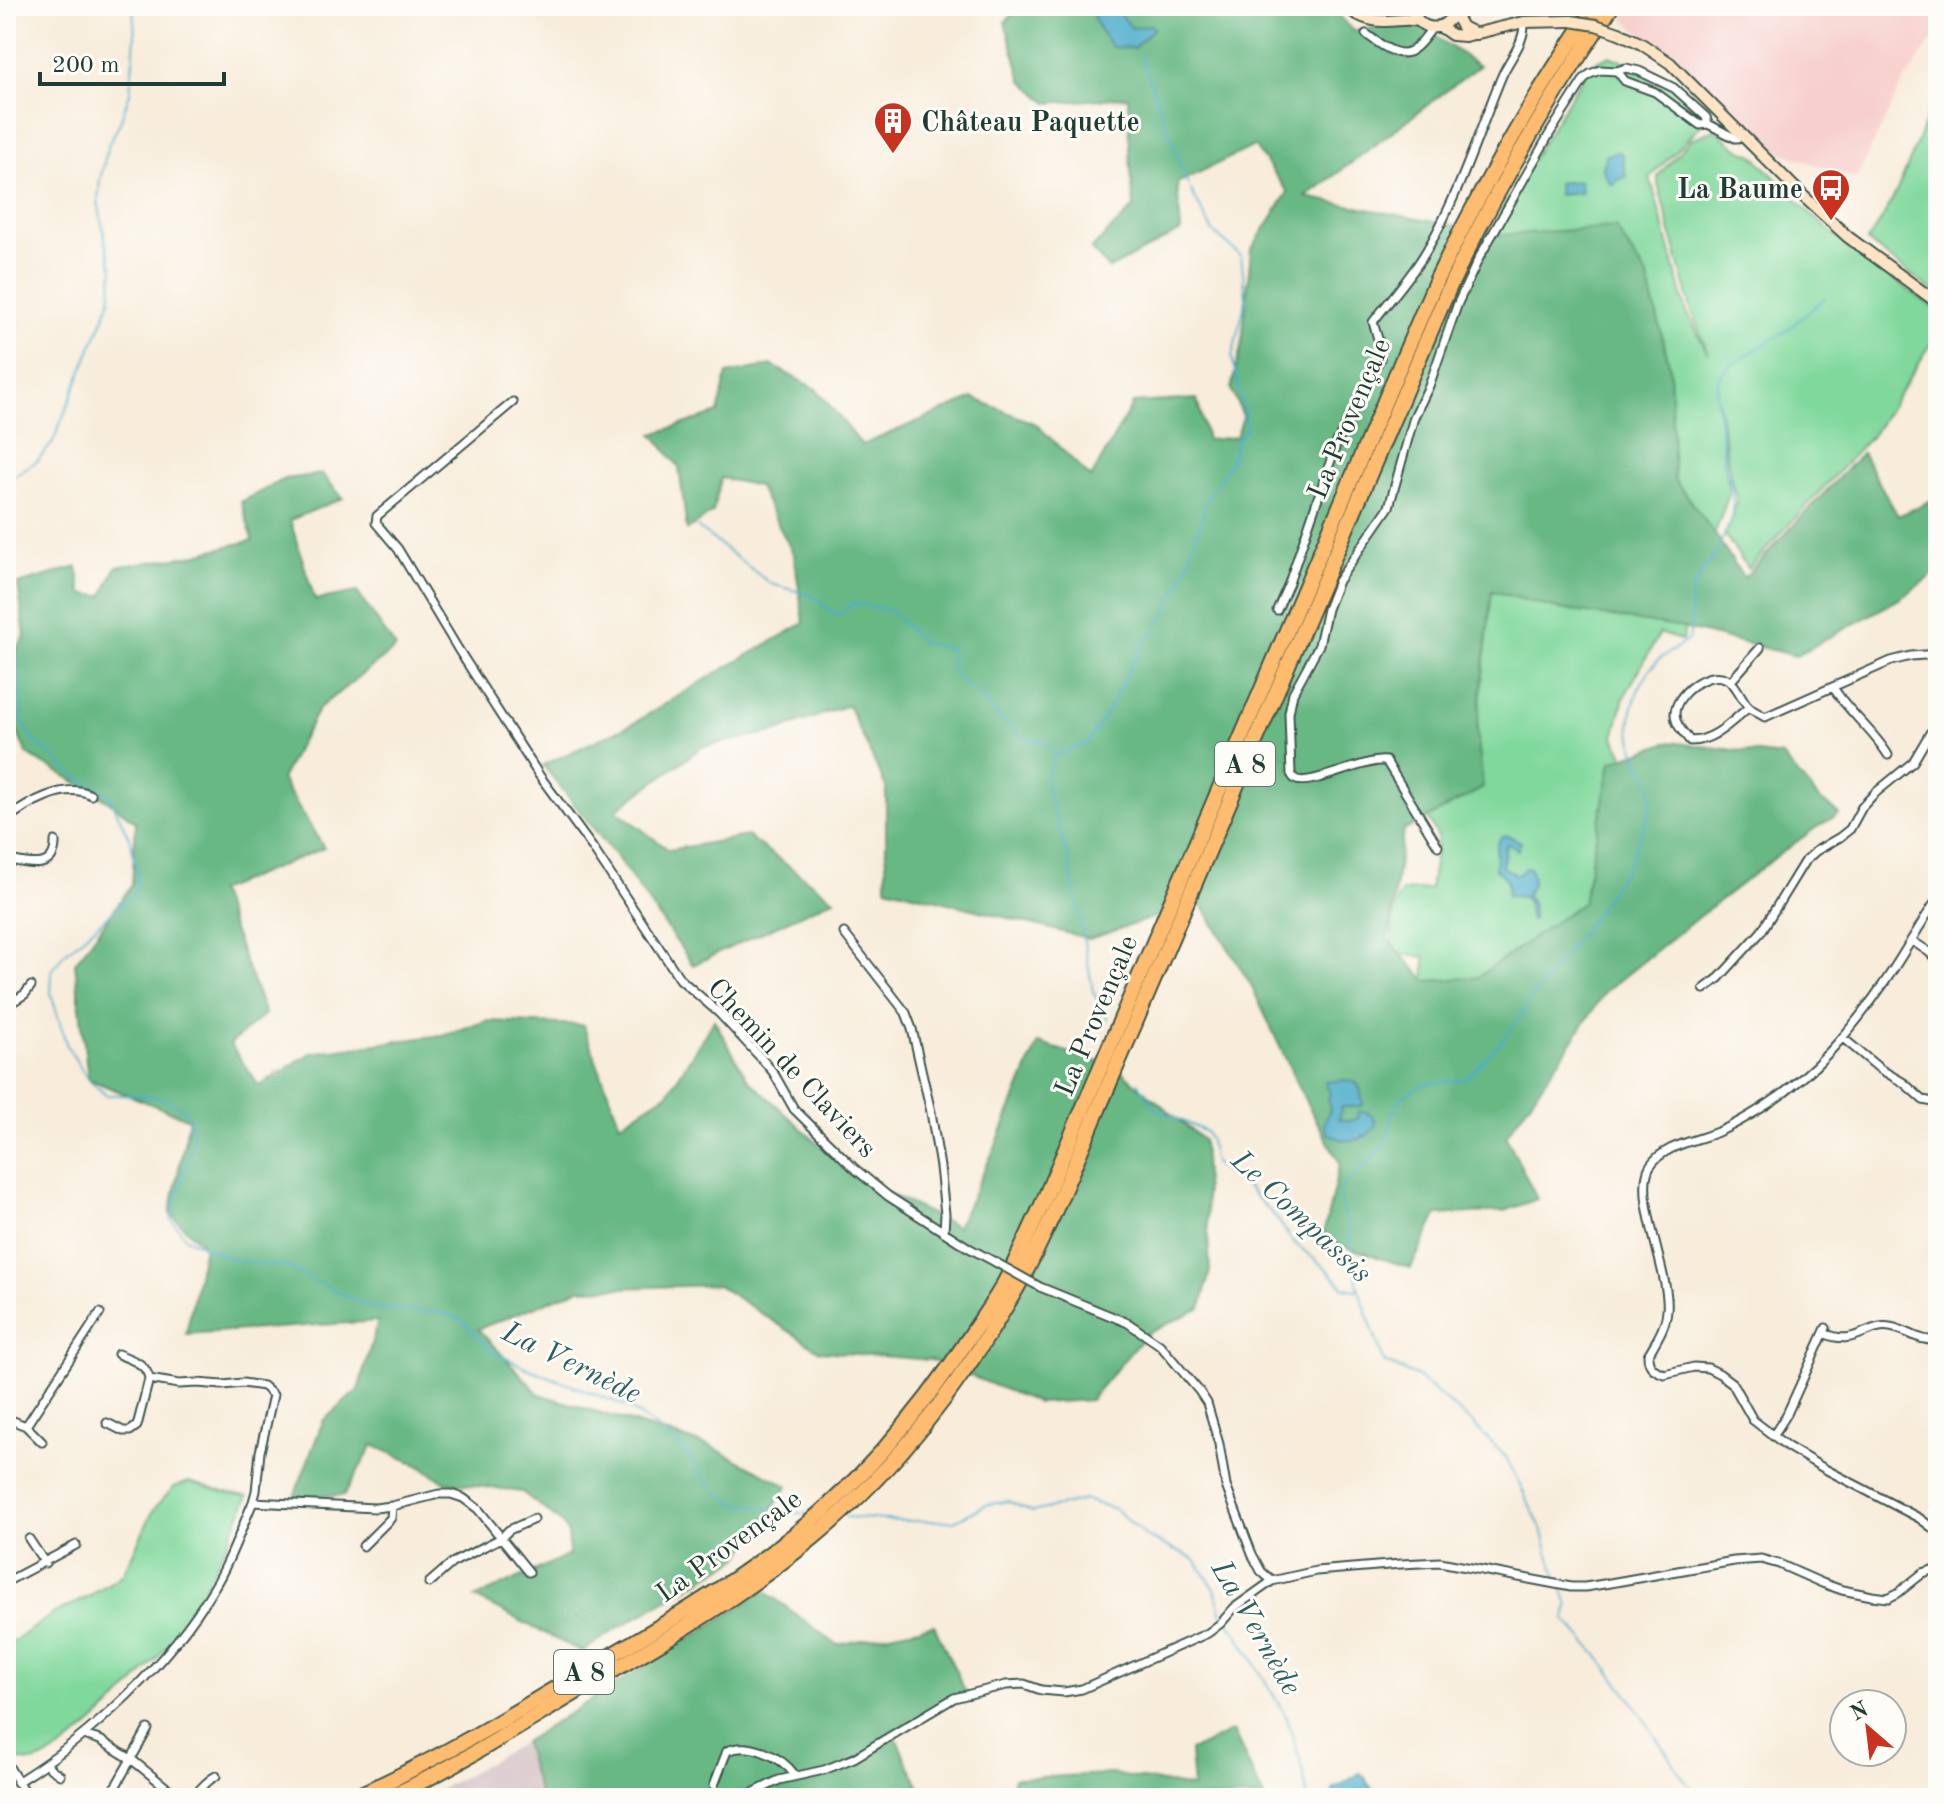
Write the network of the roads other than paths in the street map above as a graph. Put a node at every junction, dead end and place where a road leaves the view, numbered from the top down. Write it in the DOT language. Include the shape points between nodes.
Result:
graph roads {
  1 [pos="1344,6"];
  2 [pos="1354,6"];
  3 [pos="1410,6"];
  4 [pos="1596,6"];
  5 [pos="1612,6"];
  6 [pos="1455,8"];
  7 [pos="1420,22"];
  8 [pos="1524,22"];
  9 [pos="1436,27"];
  10 [pos="1366,34"];
  11 [pos="1476,34"];
  12 [pos="1422,39"];
  13 [pos="1617,71"];
  14 [pos="1708,124"];
  15 [pos="1742,134"];
  16 [pos="1938,303"];
  17 [pos="513,402"];
  18 [pos="1277,610"];
  19 [pos="1760,648"];
  20 [pos="1938,654"];
  21 [pos="1731,681"];
  22 [pos="1833,687"];
  23 [pos="1749,707"];
  24 [pos="1938,726"];
  25 [pos="1888,755"];
  26 [pos="91,795"];
  27 [pos="6,820"];
  28 [pos="55,841"];
  29 [pos="1438,846"];
  30 [pos="6,859"];
  31 [pos="1938,898"];
  32 [pos="844,933"];
  33 [pos="1911,940"];
  34 [pos="1937,957"];
  35 [pos="31,986"];
  36 [pos="1704,989"];
  37 [pos="6,1006"];
  38 [pos="1843,1038"];
  39 [pos="1938,1103"];
  40 [pos="944,1232"];
  41 [pos="100,1313"];
  42 [pos="1938,1339"];
  43 [pos="118,1354"];
  44 [pos="149,1379"];
  45 [pos="6,1418"];
  46 [pos="107,1423"];
  47 [pos="26,1426"];
  48 [pos="1773,1436"];
  49 [pos="42,1442"];
  50 [pos="253,1502"];
  51 [pos="392,1506"];
  52 [pos="534,1519"];
  53 [pos="1938,1532"];
  54 [pos="501,1538"];
  55 [pos="29,1539"];
  56 [pos="76,1545"];
  57 [pos="363,1546"];
  58 [pos="45,1563"];
  59 [pos="1938,1568"];
  60 [pos="529,1572"];
  61 [pos="1272,1581"];
  62 [pos="6,1582"];
  63 [pos="429,1583"];
  64 [pos="148,1729"];
  65 [pos="83,1735"];
  66 [pos="131,1759"];
  67 [pos="6,1762"];
  68 [pos="47,1764"];
  69 [pos="60,1775"];
  70 [pos="795,1775"];
  71 [pos="216,1776"];
  72 [pos="17,1782"];
  73 [pos="714,1785"];
  74 [pos="6,1790"];
  75 [pos="114,1790"];
  76 [pos="13,1798"];
  77 [pos="28,1798"];
  78 [pos="109,1798"];
  79 [pos="124,1798"];
  80 [pos="188,1798"];
  81 [pos="352,1798"];
  82 [pos="387,1798"];
  83 [pos="743,1798"];
  1 -- 7 [label="main road" via="1373,20"];
  2 -- 3 [label="main road" via="1383,15"];
  3 -- 7 [label="main road"];
  4 -- 81 [label="highway, La Provençale / A 8" via="1509,142 1436,281 1041,1207 1001,1289 952,1363 859,1476 777,1549 670,1620 438,1757"];
  5 -- 82 [label="highway, La Provençale / A 8" via="1532,131 1449,288 1067,1183 1014,1295 965,1371 901,1453 852,1503 764,1575 679,1632"];
  6 -- 9 [label="main road" via="1450,20"];
  6 -- 11 [label="main road" via="1462,27"];
  7 -- 9 [label="main road"];
  7 -- 12 [label="street"];
  8 -- 11 [label="main road"];
  8 -- 15 [label="main road, bridge" via="1596,25 1640,43 1670,63"];
  8 -- 18 [label="street" via="1521,42 1503,72 1435,235 1373,322 1380,359 1337,442"];
  9 -- 11 [label="main road" via="1456,36"];
  9 -- 12 [label="street"];
  10 -- 12 [label="street" via="1400,53 1412,51"];
  13 -- 14 [label="street" via="1625,81 1655,92 1700,125"];
  13 -- 14 [label="street" via="1639,71 1664,82"];
  13 -- 29 [label="street" via="1600,70 1585,78 1479,258 1414,417 1389,507 1338,581 1319,645 1293,693 1289,713 1295,779 1386,761"];
  14 -- 15 [label="street" via="1735,138"];
  15 -- 16 [label="main road" via="1848,237"];
  17 -- 40 [label="street, Chemin de Claviers" via="377,516 376,523 398,549 539,775 680,979 761,1058 794,1109 854,1168"];
  19 -- 21 [label="street"];
  20 -- 22 [label="street" via="1891,661"];
  21 -- 23 [label="street"];
  21 -- 23 [label="street" via="1708,677 1680,698 1675,713 1679,728 1690,741 1702,741"];
  22 -- 23 [label="street" via="1765,717"];
  22 -- 25 [label="street"];
  24 -- 36 [label="street" via="1913,762 1862,807 1850,829 1804,862 1761,932"];
  26 -- 27 [label="street" via="74,790 32,801"];
  28 -- 30 [label="street" via="51,857 37,865"];
  31 -- 33 [label="street"];
  32 -- 40 [label="street" via="906,1013 912,1029 940,1167"];
  33 -- 34 [label="street"];
  33 -- 38 [label="street"];
  35 -- 37 [label="street"];
  38 -- 39 [label="street" via="1923,1100"];
  38 -- 48 [label="street" via="1771,1102 1719,1132 1670,1150 1647,1176 1668,1308 1648,1362 1664,1374 1694,1367 1720,1374 1732,1383 1753,1420"];
  40 -- 61 [label="street, Chemin de Claviers, bridge" via="1040,1287 1128,1323 1160,1345 1207,1403 1226,1486 1252,1554"];
  41 -- 47 [label="street"];
  42 -- 48 [label="street" via="1890,1327 1844,1338 1825,1331"];
  43 -- 44 [label="street" via="144,1366"];
  44 -- 46 [label="street" via="137,1426 123,1431"];
  44 -- 50 [label="street" via="243,1383 270,1390"];
  45 -- 47 [label="street"];
  47 -- 49 [label="street"];
  48 -- 53 [label="street"];
  50 -- 51 [label="street"];
  50 -- 65 [label="street" via="216,1585 171,1650"];
  51 -- 54 [label="street" via="451,1494 471,1503"];
  51 -- 57 [label="street" via="391,1518"];
  52 -- 54 [label="street"];
  54 -- 60 [label="street"];
  54 -- 63 [label="street" via="452,1563"];
  55 -- 58 [label="street"];
  56 -- 58 [label="street"];
  58 -- 62 [label="street"];
  59 -- 61 [label="street" via="1888,1598 1842,1590 1761,1559 1585,1587 1440,1562 1316,1571"];
  61 -- 70 [label="street" via="1208,1633 1082,1689 1006,1685 954,1698 854,1758"];
  64 -- 66 [label="street"];
  65 -- 66 [label="street"];
  65 -- 68 [label="street"];
  66 -- 75 [label="street"];
  66 -- 80 [label="street"];
  67 -- 72 [label="street"];
  68 -- 69 [label="street"];
  68 -- 72 [label="street"];
  70 -- 73 [label="street" via="764,1752 732,1748"];
  70 -- 83 [label="street"];
  71 -- 80 [label="street"];
  72 -- 77 [label="street"];
  74 -- 76 [label="street"];
  75 -- 78 [label="street"];
  75 -- 79 [label="street"];
}
